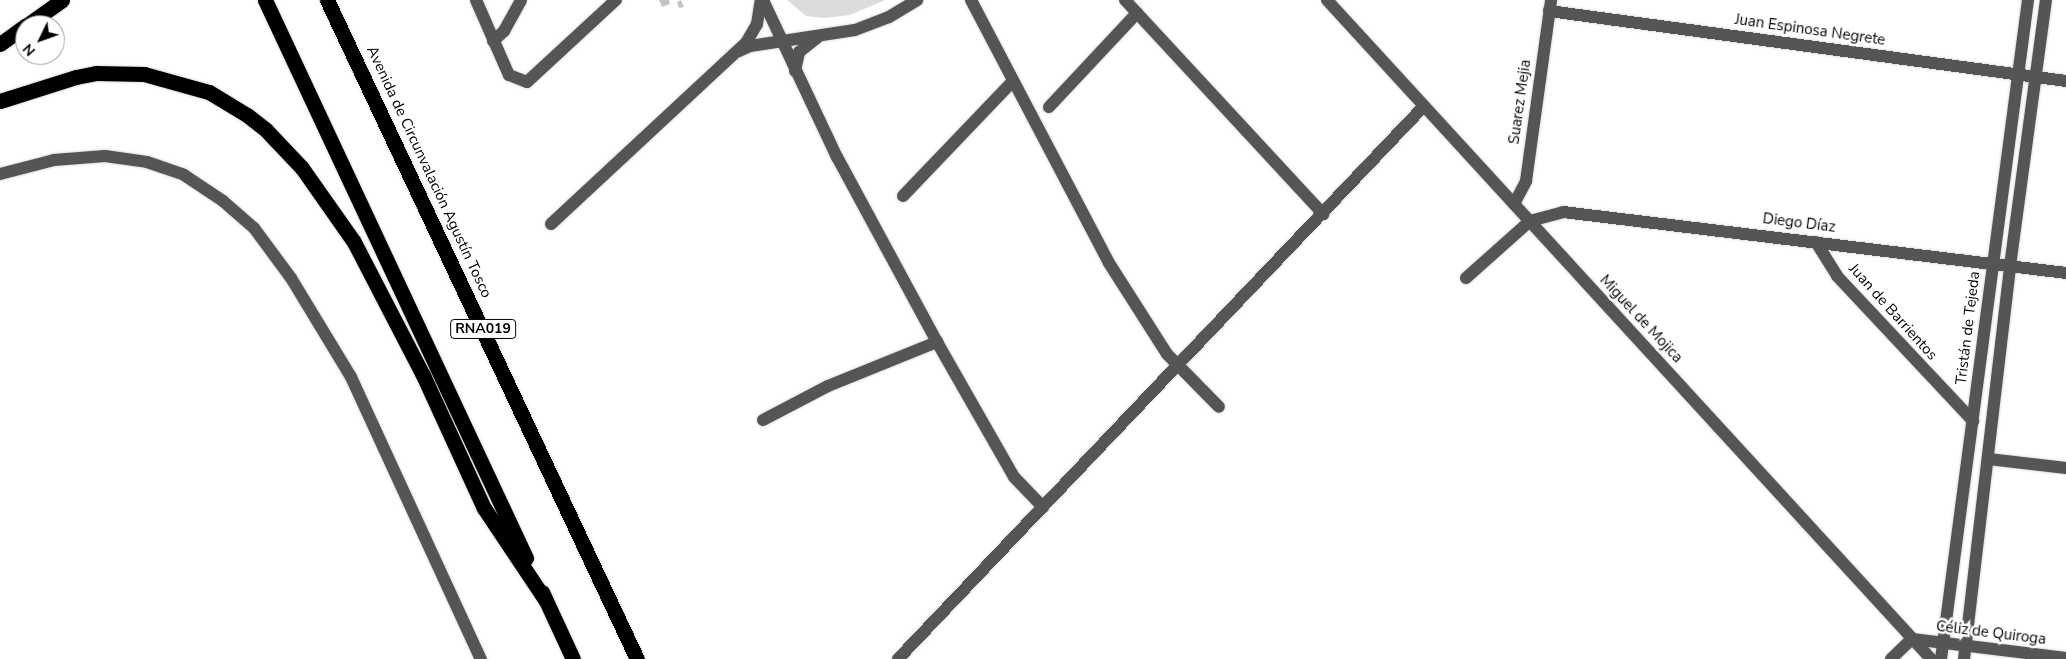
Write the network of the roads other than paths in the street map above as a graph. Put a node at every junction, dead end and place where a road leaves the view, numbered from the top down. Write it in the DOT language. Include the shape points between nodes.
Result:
graph roads {
  1 [pos="62,0"];
  2 [pos="265,0"];
  3 [pos="328,0"];
  4 [pos="476,0"];
  5 [pos="521,0"];
  6 [pos="616,0"];
  7 [pos="762,0"];
  8 [pos="917,0"];
  9 [pos="971,0"];
  10 [pos="1125,0"];
  11 [pos="1327,0"];
  12 [pos="2028,0"];
  13 [pos="2046,0"];
  14 [pos="1550,6"];
  15 [pos="1137,13"];
  16 [pos="41,15"];
  17 [pos="15,34"];
  18 [pos="817,38"];
  19 [pos="493,41"];
  20 [pos="785,41"];
  21 [pos="0,44"];
  22 [pos="733,56"];
  23 [pos="796,74"];
  24 [pos="2018,75"];
  25 [pos="2037,77"];
  26 [pos="2066,81"];
  27 [pos="1012,82"];
  28 [pos="0,101"];
  29 [pos="1424,106"];
  30 [pos="1049,107"];
  31 [pos="0,174"];
  32 [pos="903,196"];
  33 [pos="1514,204"];
  34 [pos="1322,214"];
  35 [pos="1530,222"];
  36 [pos="551,224"];
  37 [pos="1816,242"];
  38 [pos="1993,262"];
  39 [pos="2010,266"];
  40 [pos="2066,273"];
  41 [pos="1466,278"];
  42 [pos="937,342"];
  43 [pos="1178,366"];
  44 [pos="1219,407"];
  45 [pos="763,420"];
  46 [pos="1973,422"];
  47 [pos="1988,459"];
  48 [pos="2066,468"];
  49 [pos="1043,507"];
  50 [pos="546,601"];
  51 [pos="1912,639"];
  52 [pos="1945,643"];
  53 [pos="1967,646"];
  54 [pos="2066,658"];
  55 [pos="481,659"];
  56 [pos="573,659"];
  57 [pos="636,659"];
  58 [pos="898,659"];
  59 [pos="1891,659"];
  60 [pos="1931,659"];
  61 [pos="1941,659"];
  62 [pos="1964,659"];
  1 -- 16 [label="highway"];
  2 -- 50 [label="highway, RNA019"];
  3 -- 57 [label="highway, Avenida de Circunvalación Agustín Tosco / RNA019"];
  4 -- 19 [label="street"];
  5 -- 19 [label="street" via="504,31"];
  6 -- 19 [label="street" via="527,82 509,75"];
  7 -- 20 [label="street"];
  7 -- 22 [label="street" via="752,34"];
  8 -- 18 [label="street" via="870,25"];
  9 -- 27 [label="street"];
  10 -- 15 [label="street"];
  11 -- 29 [label="street, Miguel de Mojica"];
  12 -- 24 [label="street, Tristán de Tejeda"];
  13 -- 25 [label="street"];
  14 -- 24 [label="street, Juan Espinosa Negrete"];
  14 -- 33 [label="street, Suarez Mejia" via="1526,181"];
  15 -- 30 [label="street"];
  15 -- 34 [label="street"];
  17 -- 21 [label="highway"];
  18 -- 20 [label="street"];
  18 -- 23 [label="street" via="799,52"];
  20 -- 22 [label="street" via="750,46"];
  20 -- 23 [label="street"];
  22 -- 36 [label="street"];
  23 -- 42 [label="street"];
  24 -- 25 [label="street, Juan Espinosa Negrete"];
  24 -- 38 [label="street, Tristán de Tejeda"];
  25 -- 26 [label="street, Juan Espinosa Negrete"];
  25 -- 39 [label="street"];
  27 -- 32 [label="street"];
  27 -- 43 [label="street" via="1109,263 1159,343"];
  28 -- 50 [label="highway" via="83,76 144,74 209,92 266,130 302,168 354,242 423,375 484,508"];
  29 -- 33 [label="street, Miguel de Mojica"];
  29 -- 34 [label="street"];
  31 -- 55 [label="street" via="54,160 105,156 147,162 184,175 224,201 254,228 291,278 351,377"];
  33 -- 35 [label="street, Miguel de Mojica"];
  34 -- 43 [label="street"];
  35 -- 37 [label="street, Diego Díaz" via="1563,212"];
  35 -- 41 [label="street"];
  35 -- 51 [label="street, Miguel de Mojica"];
  37 -- 38 [label="street, Diego Díaz"];
  37 -- 46 [label="street, Juan de Barrientos" via="1837,276"];
  38 -- 39 [label="street, Diego Díaz"];
  38 -- 46 [label="street, Tristán de Tejeda"];
  39 -- 40 [label="street, Diego Díaz"];
  39 -- 47 [label="street"];
  42 -- 45 [label="street" via="828,386"];
  42 -- 49 [label="street" via="1014,477"];
  43 -- 44 [label="street"];
  43 -- 49 [label="street"];
  46 -- 52 [label="street, Tristán de Tejeda"];
  47 -- 48 [label="street"];
  47 -- 53 [label="street"];
  49 -- 58 [label="street"];
  50 -- 56 [label="highway, RNA019"];
  51 -- 52 [label="street, Céliz de Quiroga"];
  51 -- 59 [label="street"];
  51 -- 60 [label="street, Miguel de Mojica"];
  52 -- 53 [label="street, Céliz de Quiroga"];
  52 -- 61 [label="street, Tristán de Tejeda"];
  53 -- 54 [label="street, Céliz de Quiroga"];
  53 -- 62 [label="street"];
}
